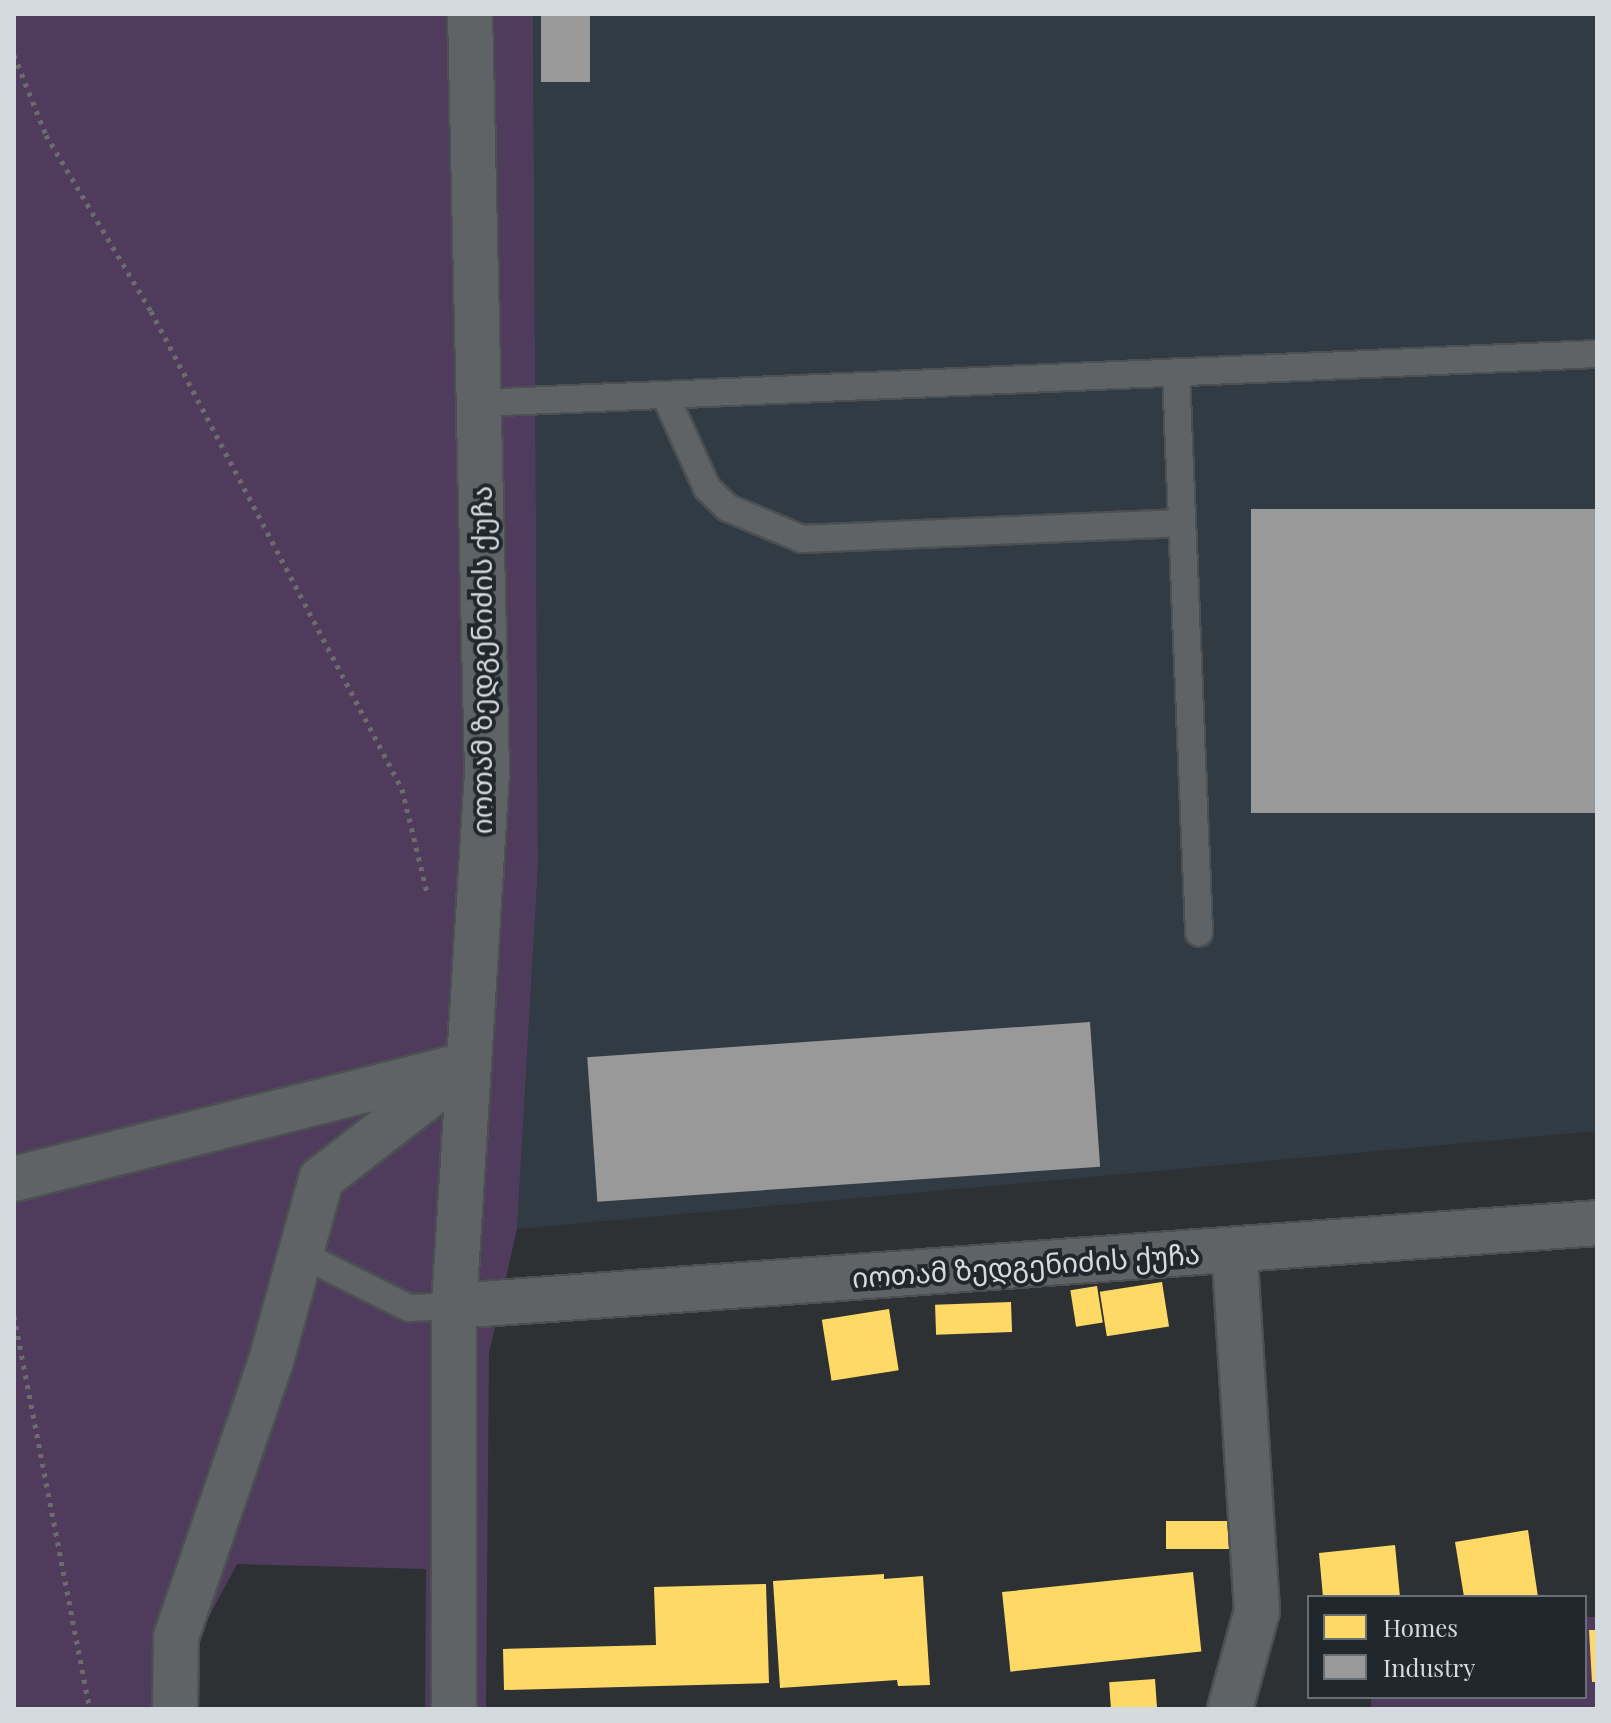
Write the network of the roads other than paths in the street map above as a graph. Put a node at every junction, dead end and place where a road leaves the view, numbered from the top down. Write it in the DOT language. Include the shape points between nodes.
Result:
graph roads {
  1 [pos="470,14"];
  2 [pos="1597,354"];
  3 [pos="1176,372"];
  4 [pos="665,395"];
  5 [pos="479,403"];
  6 [pos="1182,523"];
  7 [pos="1199,933"];
  8 [pos="468,1065"];
  9 [pos="14,1179"];
  10 [pos="1597,1223"];
  11 [pos="1234,1250"];
  12 [pos="301,1254"];
  13 [pos="454,1306"];
  14 [pos="175,1709"];
  15 [pos="454,1709"];
  16 [pos="1230,1709"];
  1 -- 5 [label="street, იოთამ ზედგენიძის ქუჩა"];
  2 -- 3 [label="lane"];
  3 -- 4 [label="lane"];
  3 -- 6 [label="lane"];
  4 -- 5 [label="lane"];
  4 -- 6 [label="lane" via="707,488 728,508 802,539"];
  5 -- 8 [label="street, იოთამ ზედგენიძის ქუჩა" via="487,773"];
  6 -- 7 [label="lane"];
  8 -- 9 [label="street"];
  8 -- 12 [label="street" via="321,1179"];
  8 -- 13 [label="street, იოთამ ზედგენიძის ქუჩა"];
  10 -- 11 [label="street, იოთამ ზედგენიძის ქუჩა"];
  11 -- 13 [label="street, იოთამ ზედგენიძის ქუჩა"];
  11 -- 16 [label="street" via="1257,1611"];
  12 -- 13 [label="lane" via="409,1308"];
  12 -- 14 [label="street" via="271,1361 176,1637"];
  13 -- 15 [label="street, იოთამ ზედგენიძის ქუჩა"];
}
